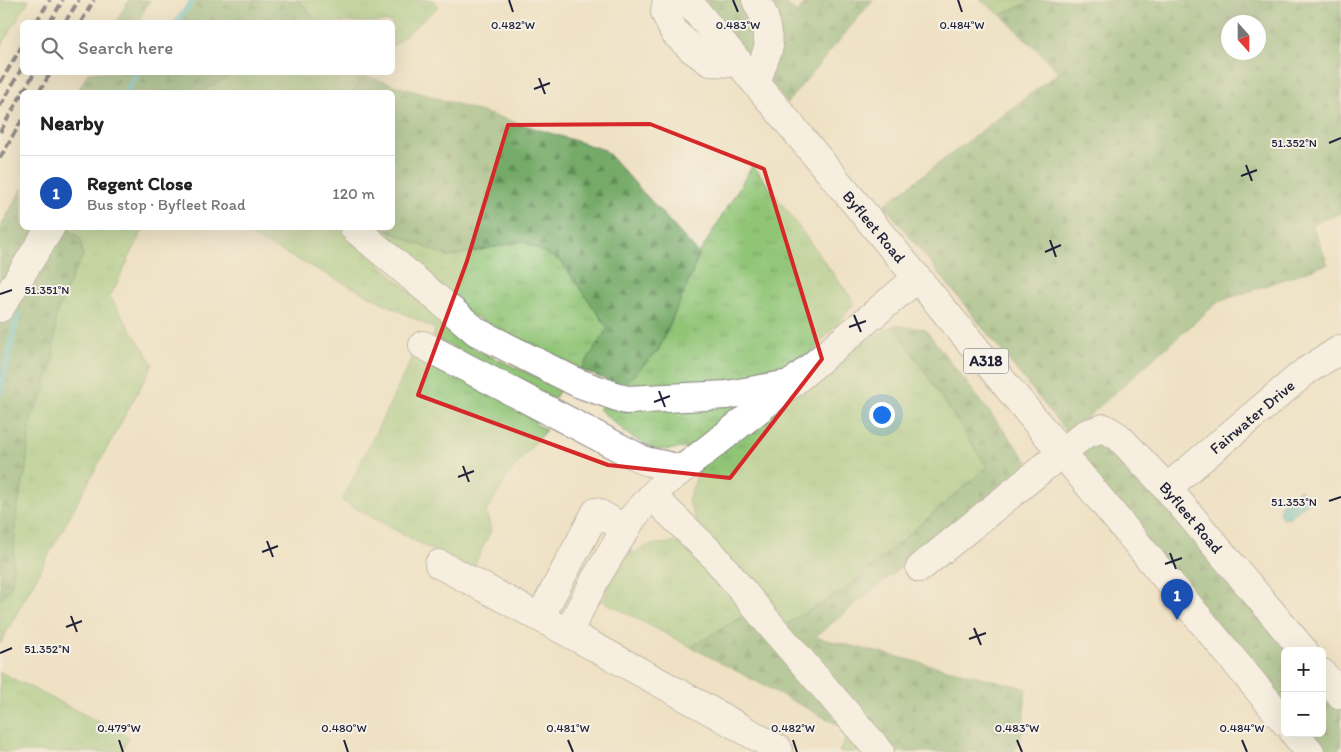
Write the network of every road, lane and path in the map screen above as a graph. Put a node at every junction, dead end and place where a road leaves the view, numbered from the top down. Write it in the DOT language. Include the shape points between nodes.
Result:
graph roads {
  1 [pos="667,0"];
  2 [pos="687,0"];
  3 [pos="756,0"];
  4 [pos="747,73"];
  5 [pos="49,230"];
  6 [pos="356,230"];
  7 [pos="917,278"];
  8 [pos="0,308"];
  9 [pos="423,345"];
  10 [pos="1341,349"];
  11 [pos="791,384"];
  12 [pos="1062,453"];
  13 [pos="682,469"];
  14 [pos="1166,488"];
  15 [pos="652,496"];
  16 [pos="626,529"];
  17 [pos="439,564"];
  18 [pos="920,568"];
  19 [pos="540,617"];
  20 [pos="568,632"];
  21 [pos="1301,647"];
  22 [pos="1326,678"];
  23 [pos="1341,695"];
  24 [pos="1281,717"];
  25 [pos="1297,737"];
  26 [pos="778,748"];
  27 [pos="880,752"];
  28 [pos="1310,752"];
  1 -- 4 [label="main road" via="665,12 674,32 692,49 710,62"];
  2 -- 4 [label="main road, Byfleet Road / A318"];
  3 -- 4 [label="main road" via="764,16 769,46"];
  4 -- 7 [label="main road, Byfleet Road / A318"];
  5 -- 8 [label="main road"];
  6 -- 11 [label="main road" via="477,332 578,383 626,400 728,395"];
  7 -- 11 [label="main road"];
  7 -- 12 [label="main road, Byfleet Road / A318"];
  9 -- 13 [label="main road" via="646,461"];
  10 -- 14 [label="main road, Fairwater Drive" via="1306,371"];
  11 -- 13 [label="main road"];
  12 -- 14 [label="main road, Byfleet Road" via="1085,434 1104,428 1120,437"];
  12 -- 18 [label="main road"];
  12 -- 24 [label="main road, Byfleet Road / A318"];
  13 -- 15 [label="main road"];
  14 -- 21 [label="main road, Byfleet Road"];
  15 -- 16 [label="main road"];
  15 -- 27 [label="main road" via="714,556"];
  16 -- 19 [label="main road" via="596,512"];
  16 -- 20 [label="main road"];
  17 -- 19 [label="main road"];
  19 -- 20 [label="main road"];
  20 -- 26 [label="main road"];
  22 -- 23 [label="main road"];
  25 -- 28 [label="main road"];
}
